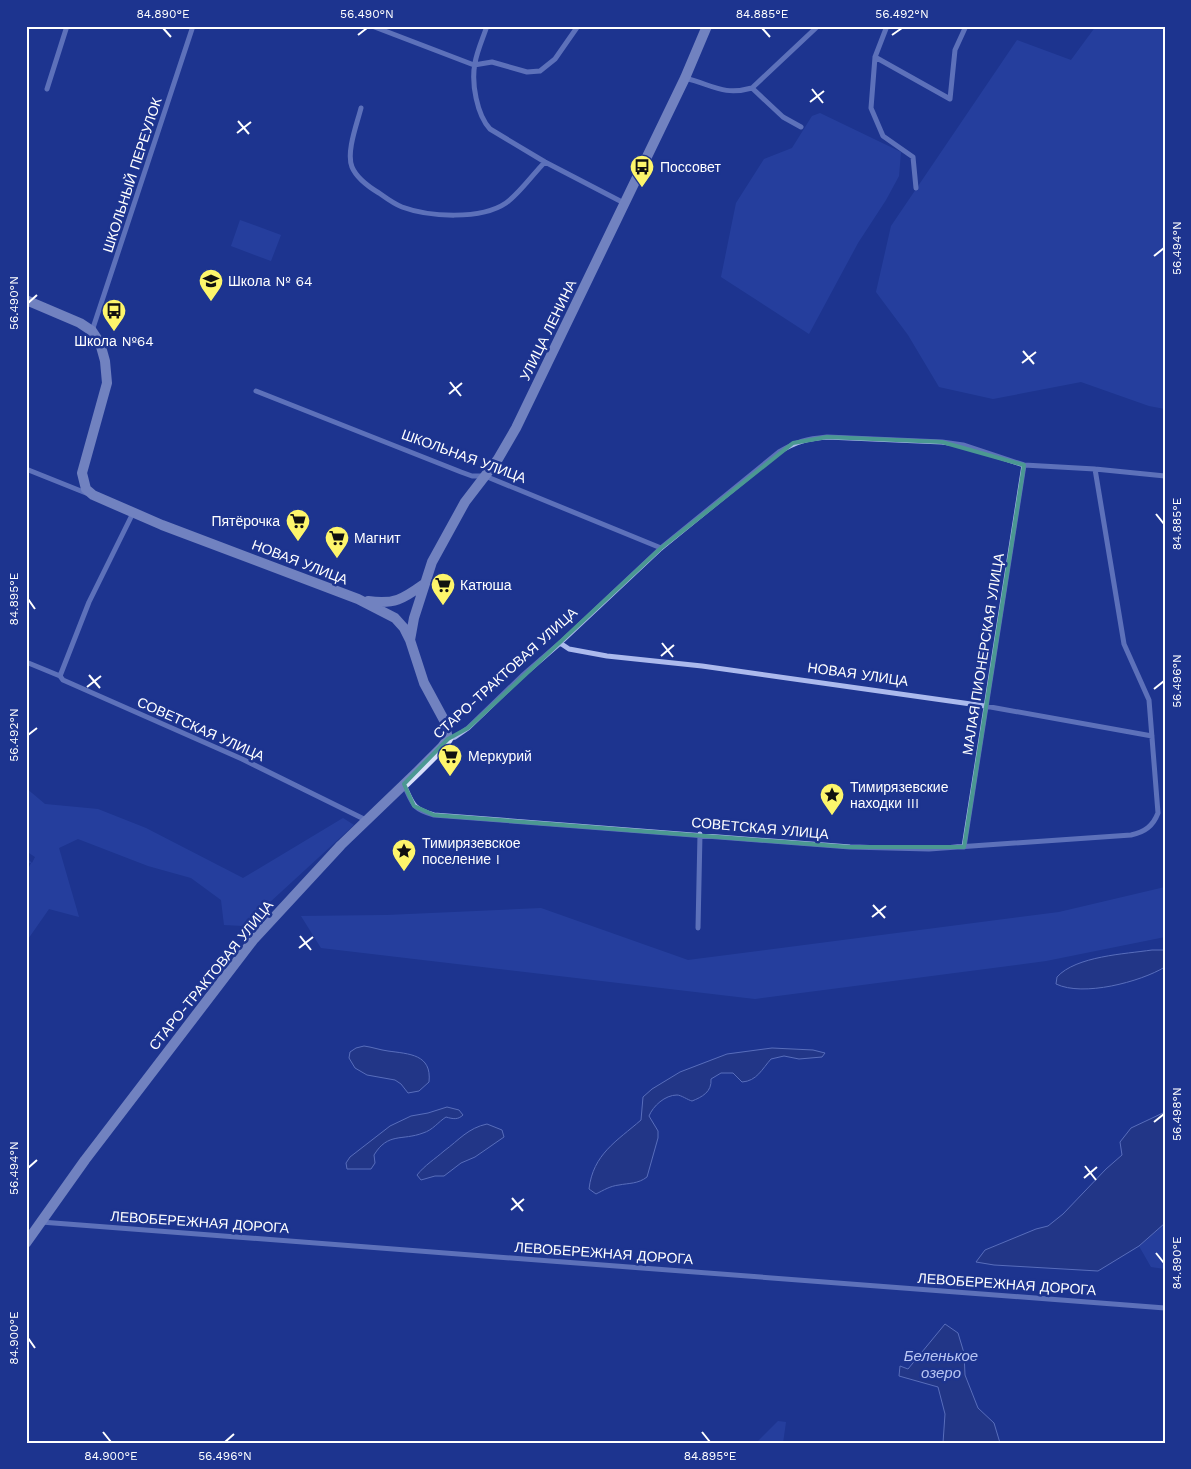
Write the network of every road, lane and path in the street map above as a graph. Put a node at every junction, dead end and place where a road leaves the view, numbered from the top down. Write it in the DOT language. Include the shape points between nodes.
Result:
graph roads {
  1 [pos="67,26"];
  2 [pos="193,26"];
  3 [pos="372,26"];
  4 [pos="487,26"];
  5 [pos="578,26"];
  6 [pos="707,26"];
  7 [pos="818,26"];
  8 [pos="887,26"];
  9 [pos="966,26"];
  10 [pos="875,57"];
  11 [pos="474,65"];
  12 [pos="685,78"];
  13 [pos="752,88"];
  14 [pos="48,89"];
  15 [pos="361,108"];
  16 [pos="801,127"];
  17 [pos="545,162"];
  18 [pos="916,188"];
  19 [pos="624,203"];
  20 [pos="26,300"];
  21 [pos="92,331"];
  22 [pos="256,391"];
  23 [pos="1024,464"];
  24 [pos="26,469"];
  25 [pos="1096,469"];
  26 [pos="485,476"];
  27 [pos="1165,476"];
  28 [pos="93,495"];
  29 [pos="133,513"];
  30 [pos="661,548"];
  31 [pos="424,584"];
  32 [pos="358,599"];
  33 [pos="410,640"];
  34 [pos="560,643"];
  35 [pos="26,662"];
  36 [pos="60,676"];
  37 [pos="985,706"];
  38 [pos="1152,736"];
  39 [pos="448,739"];
  40 [pos="404,784"];
  41 [pos="366,820"];
  42 [pos="700,834"];
  43 [pos="964,847"];
  44 [pos="698,928"];
  45 [pos="41,1222"];
  46 [pos="26,1243"];
  47 [pos="1165,1308"];
  1 -- 14 [label="street"];
  2 -- 21 [label="street, ШКОЛЬНЫЙ ПЕРЕУЛОК"];
  3 -- 11 [label="street"];
  4 -- 11 [label="street"];
  5 -- 11 [label="street" via="555,59 540,71 527,72 492,62"];
  6 -- 12 [label="street, УЛИЦА ЛЕНИНА"];
  7 -- 13 [label="street"];
  8 -- 10 [label="street"];
  9 -- 10 [label="street" via="955,50 950,99"];
  10 -- 18 [label="street" via="871,108 883,136 913,157"];
  11 -- 17 [label="street" via="475,89 484,122 490,129"];
  12 -- 13 [label="street" via="726,92"];
  12 -- 19 [label="street, УЛИЦА ЛЕНИНА"];
  13 -- 16 [label="street" via="783,117"];
  15 -- 17 [label="street" via="350,156 352,167 369,187 401,206 432,214 490,210 506,203"];
  17 -- 19 [label="street"];
  19 -- 26 [label="street, УЛИЦА ЛЕНИНА" via="516,428"];
  20 -- 21 [label="street"];
  21 -- 28 [label="street" via="100,343 107,383 82,473 86,488"];
  22 -- 26 [label="street, ШКОЛЬНАЯ УЛИЦА" via="461,472"];
  23 -- 25 [label="street, СТАРО-ТРАКТОВАЯ УЛИЦА"];
  23 -- 30 [label="street, СТАРО-ТРАКТОВАЯ УЛИЦА" via="963,445 942,442 809,438 780,452"];
  23 -- 37 [label="street, МАЛАЯ ПИОНЕРСКАЯ УЛИЦА"];
  24 -- 28 [label="street"];
  25 -- 27 [label="street, СТАРО-ТРАКТОВАЯ УЛИЦА"];
  25 -- 38 [label="street" via="1120,626 1130,661 1149,700"];
  26 -- 30 [label="street, ШКОЛЬНАЯ УЛИЦА"];
  26 -- 31 [label="street, УЛИЦА ЛЕНИНА" via="465,502 432,562"];
  28 -- 29 [label="street, НОВАЯ УЛИЦА"];
  29 -- 32 [label="street, НОВАЯ УЛИЦА"];
  29 -- 36 [label="street" via="89,602"];
  30 -- 34 [label="street, СТАРО-ТРАКТОВАЯ УЛИЦА"];
  31 -- 32 [label="street" via="405,598 391,602"];
  31 -- 33 [label="street, УЛИЦА ЛЕНИНА"];
  32 -- 33 [label="street, НОВАЯ УЛИЦА" via="395,618"];
  33 -- 39 [label="street, НОВАЯ УЛИЦА" via="424,683 444,720"];
  34 -- 37 [label="street, НОВАЯ УЛИЦА" via="569,649 607,656 702,666"];
  34 -- 39 [label="street, СТАРО-ТРАКТОВАЯ УЛИЦА" via="468,728"];
  35 -- 36 [label="street, СОВЕТСКАЯ УЛИЦА"];
  36 -- 41 [label="street, СОВЕТСКАЯ УЛИЦА"];
  37 -- 38 [label="street, НОВАЯ УЛИЦА"];
  37 -- 43 [label="street, МАЛАЯ ПИОНЕРСКАЯ УЛИЦА"];
  38 -- 43 [label="street, СОВЕТСКАЯ УЛИЦА" via="1158,813 1149,828 1131,836"];
  39 -- 40 [label="street, СТАРО-ТРАКТОВАЯ УЛИЦА"];
  40 -- 41 [label="street, СТАРО-ТРАКТОВАЯ УЛИЦА"];
  40 -- 42 [label="street, СОВЕТСКАЯ УЛИЦА" via="414,806 434,815"];
  41 -- 45 [label="street, СТАРО-ТРАКТОВАЯ УЛИЦА" via="254,939"];
  42 -- 43 [label="street, СОВЕТСКАЯ УЛИЦА" via="850,846"];
  42 -- 44 [label="street"];
  45 -- 46 [label="street, СТАРО-ТРАКТОВАЯ УЛИЦА"];
  45 -- 47 [label="street, ЛЕВОБЕРЕЖНАЯ ДОРОГА"];
}
